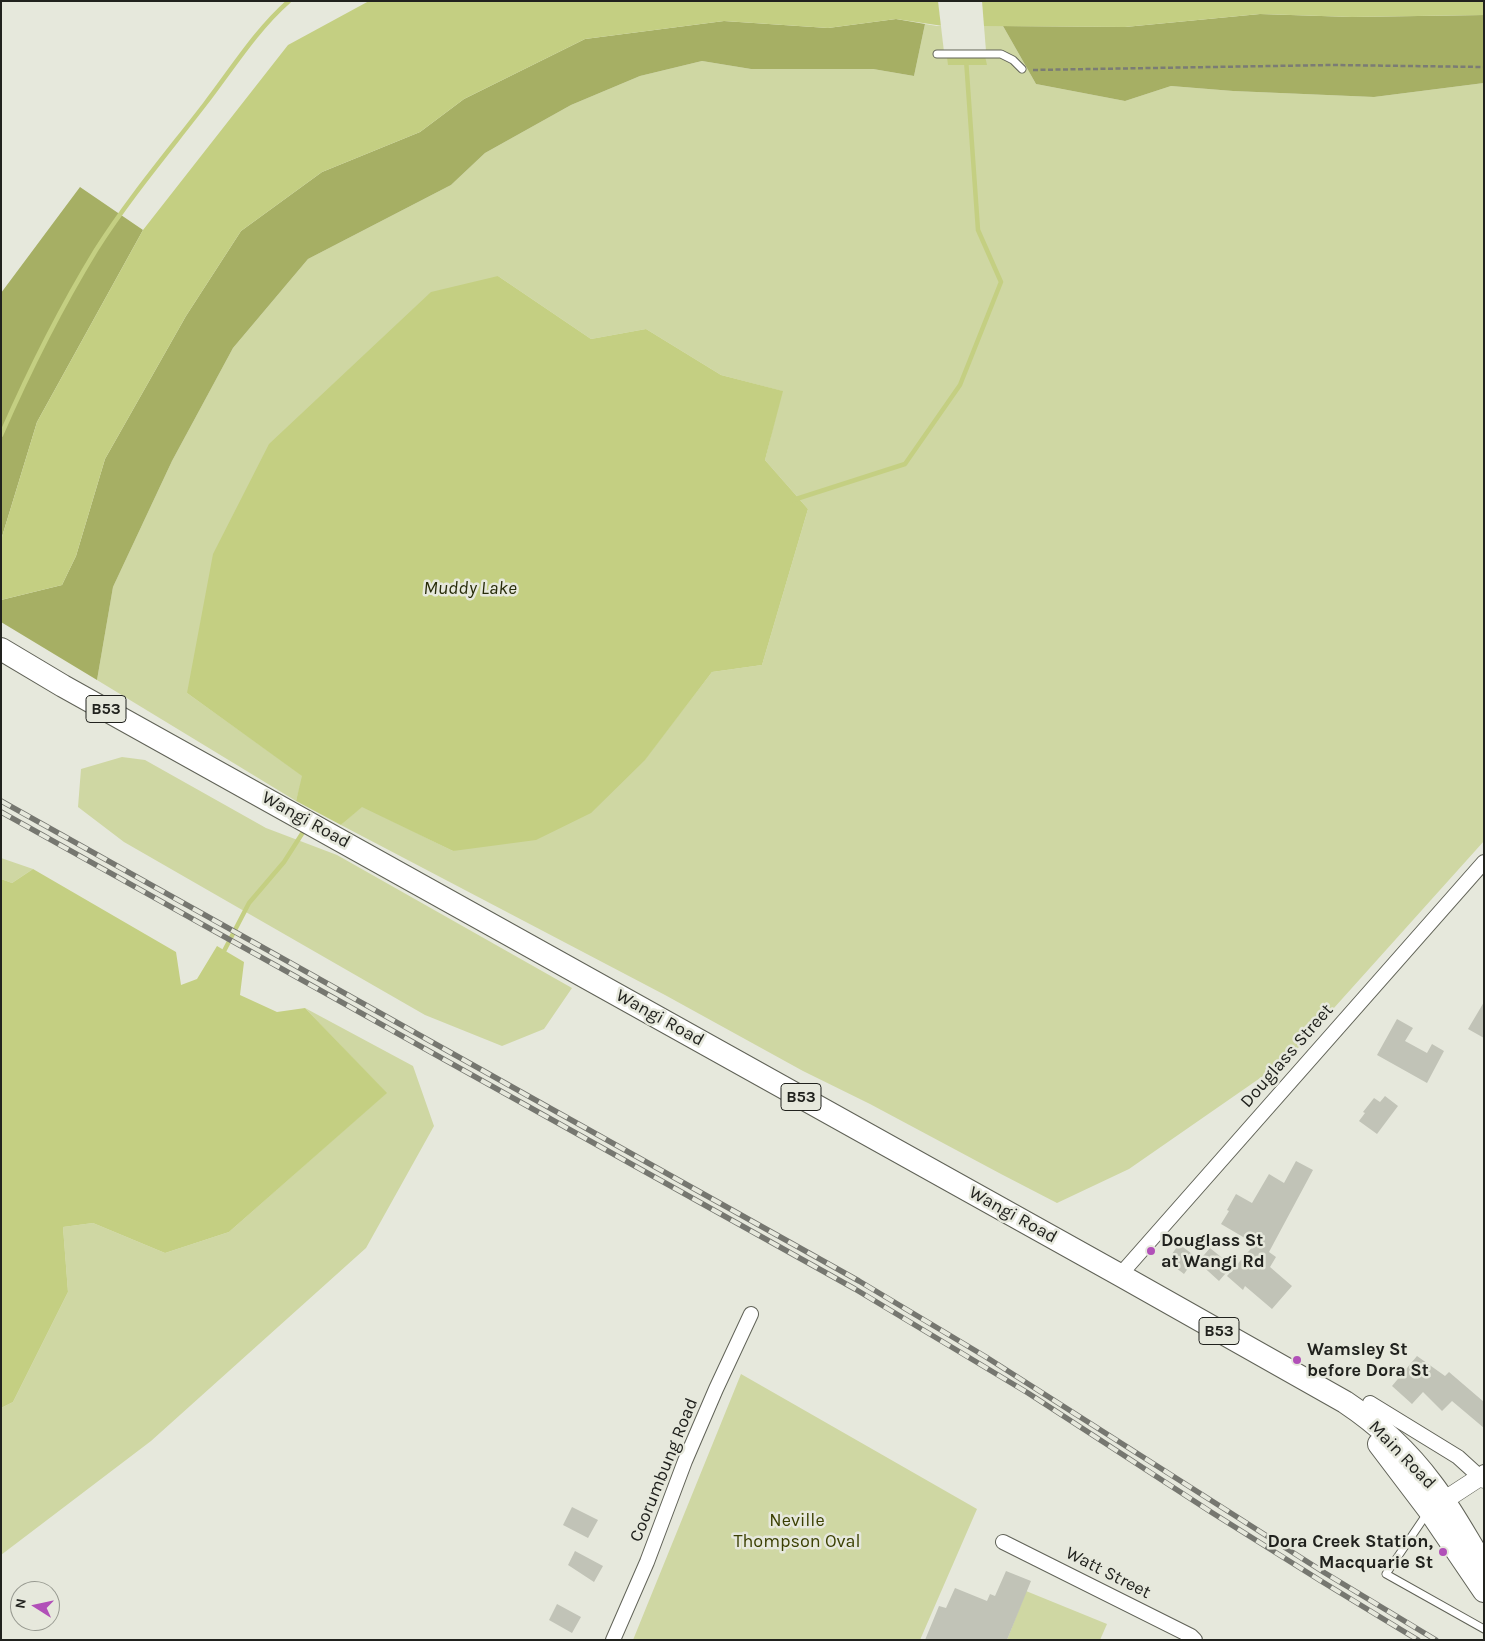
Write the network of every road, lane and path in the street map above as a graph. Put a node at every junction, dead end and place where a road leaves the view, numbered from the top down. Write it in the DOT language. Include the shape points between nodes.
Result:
graph roads {
  1 [pos="937,54"];
  2 [pos="1484,67"];
  3 [pos="1022,69"];
  4 [pos="1,648"];
  5 [pos="1484,862"];
  6 [pos="1120,1275"];
  7 [pos="751,1314"];
  8 [pos="1370,1404"];
  9 [pos="1482,1476"];
  10 [pos="1436,1505"];
  11 [pos="1003,1542"];
  12 [pos="1484,1566"];
  13 [pos="1484,1591"];
  14 [pos="1484,1629"];
  15 [pos="613,1640"];
  16 [pos="1195,1640"];
  1 -- 3 [label="lane" via="1001,54"];
  2 -- 3 [label="path" via="1332,65"];
  4 -- 6 [label="main road, Wangi Road / B53" via="63,686"];
  5 -- 6 [label="street, Douglass Street"];
  6 -- 10 [label="main road, Wangi Road / B53" via="1318,1387 1360,1424"];
  7 -- 15 [label="street, Coorumbung Road" via="685,1461"];
  8 -- 9 [label="street" via="1458,1457"];
  9 -- 10 [label="street"];
  10 -- 12 [label="main road, Main Road / B53"];
  10 -- 13 [label="main road, Main Road / B53"];
  10 -- 14 [label="lane" via="1386,1574"];
  11 -- 16 [label="street, Watt Street"];
}
